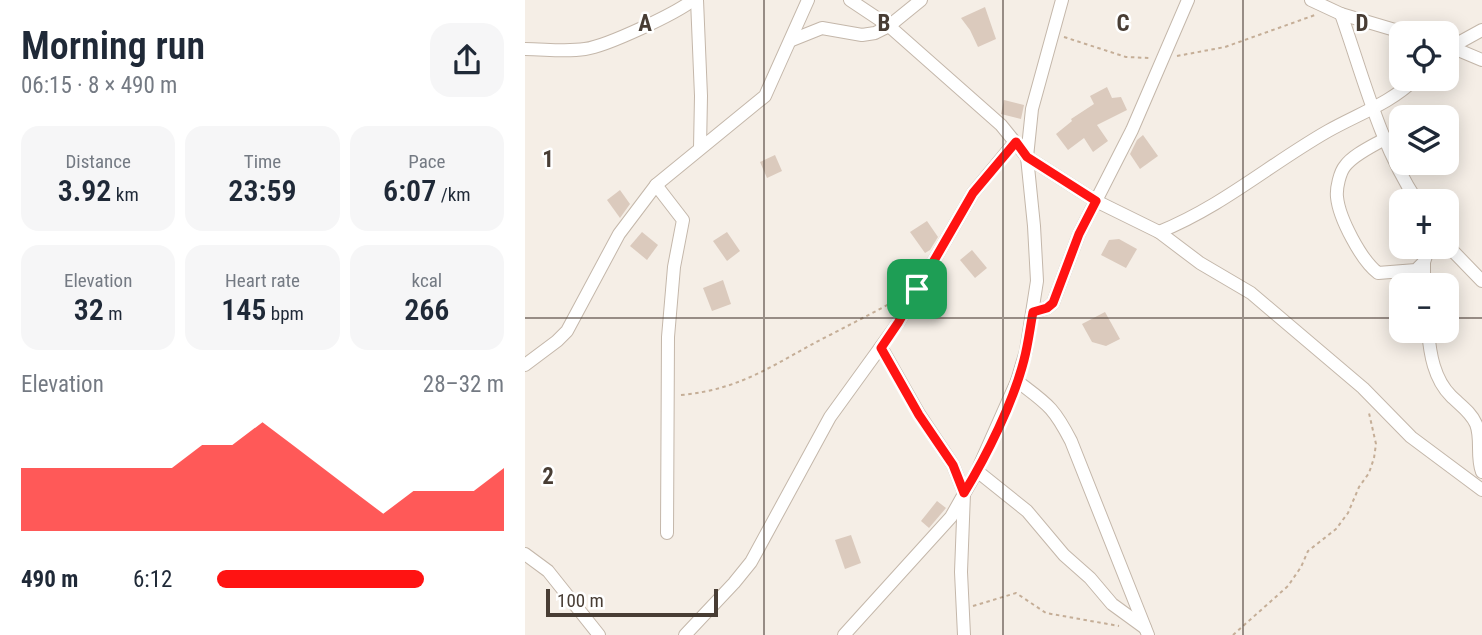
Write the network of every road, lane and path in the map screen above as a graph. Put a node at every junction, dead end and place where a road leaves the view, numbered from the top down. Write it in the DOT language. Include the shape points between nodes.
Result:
graph roads {
  1 [pos="695,0"];
  2 [pos="808,0"];
  3 [pos="849,0"];
  4 [pos="921,0"];
  5 [pos="1062,0"];
  6 [pos="1188,0"];
  7 [pos="1311,0"];
  8 [pos="1336,11"];
  9 [pos="888,26"];
  10 [pos="1389,28"];
  11 [pos="1482,30"];
  12 [pos="1053,34"];
  13 [pos="792,40"];
  14 [pos="1459,42"];
  15 [pos="525,49"];
  16 [pos="1459,51"];
  17 [pos="1163,58"];
  18 [pos="1482,60"];
  19 [pos="1401,91"];
  20 [pos="1374,108"];
  21 [pos="1386,138"];
  22 [pos="1016,142"];
  23 [pos="700,148"];
  24 [pos="1027,157"];
  25 [pos="656,185"];
  26 [pos="1409,189"];
  27 [pos="1096,201"];
  28 [pos="1159,232"];
  29 [pos="1459,257"];
  30 [pos="1425,259"];
  31 [pos="1424,262"];
  32 [pos="1424,273"];
  33 [pos="1481,278"];
  34 [pos="917,289"];
  35 [pos="1033,312"];
  36 [pos="1430,343"];
  37 [pos="881,348"];
  38 [pos="525,365"];
  39 [pos="1017,381"];
  40 [pos="666,396"];
  41 [pos="1369,412"];
  42 [pos="977,471"];
  43 [pos="1482,472"];
  44 [pos="1482,490"];
  45 [pos="964,493"];
  46 [pos="667,533"];
  47 [pos="526,555"];
  48 [pos="962,610"];
  49 [pos="1127,626"];
  50 [pos="1148,633"];
  51 [pos="599,635"];
  52 [pos="685,635"];
  53 [pos="844,635"];
  54 [pos="964,635"];
  55 [pos="1233,635"];
  1 -- 15 [label="street" via="588,49"];
  1 -- 23 [label="street"];
  2 -- 13 [label="street"];
  3 -- 9 [label="street"];
  4 -- 9 [label="street"];
  5 -- 12 [label="street"];
  6 -- 17 [label="street"];
  7 -- 8 [label="street"];
  8 -- 10 [label="street"];
  8 -- 17 [label="path" via="1213,51"];
  8 -- 20 [label="street"];
  9 -- 13 [label="street" via="869,35 818,28"];
  9 -- 22 [label="street"];
  11 -- 14 [label="street"];
  12 -- 17 [label="path" via="1126,57"];
  12 -- 24 [label="street" via="1033,109"];
  13 -- 23 [label="street" via="765,96"];
  16 -- 18 [label="street"];
  17 -- 27 [label="street"];
  19 -- 20 [label="street"];
  20 -- 21 [label="street"];
  20 -- 28 [label="street" via="1329,130 1205,211"];
  21 -- 26 [label="street"];
  21 -- 31 [label="street" via="1350,160 1342,171 1337,198 1344,221 1378,273 1412,271"];
  22 -- 24 [label="street"];
  22 -- 34 [label="street" via="973,193"];
  23 -- 25 [label="street"];
  24 -- 27 [label="street"];
  24 -- 35 [label="street" via="1037,281"];
  25 -- 38 [label="street" via="619,234 567,331"];
  25 -- 40 [label="street" via="683,220 673,278"];
  27 -- 28 [label="street"];
  27 -- 35 [label="street" via="1053,303"];
  28 -- 44 [label="street" via="1251,293 1363,388 1411,437"];
  29 -- 33 [label="street"];
  30 -- 31 [label="street"];
  31 -- 32 [label="street"];
  34 -- 37 [label="street"];
  34 -- 40 [label="path" via="763,373 723,388"];
  35 -- 39 [label="street"];
  36 -- 43 [label="street" via="1432,362 1447,391 1477,426"];
  37 -- 45 [label="street" via="953,465"];
  37 -- 52 [label="street" via="831,416 751,562"];
  39 -- 42 [label="street"];
  39 -- 50 [label="street" via="1060,418"];
  40 -- 46 [label="street"];
  41 -- 55 [label="path" via="1376,444 1374,458 1348,513 1307,553 1288,586"];
  42 -- 45 [label="street"];
  42 -- 50 [label="street" via="1027,511 1112,604"];
  45 -- 48 [label="street"];
  45 -- 53 [label="street" via="950,517"];
  47 -- 51 [label="street" via="548,571"];
  48 -- 49 [label="path" via="1016,593 1056,616"];
  48 -- 54 [label="street"];
}
